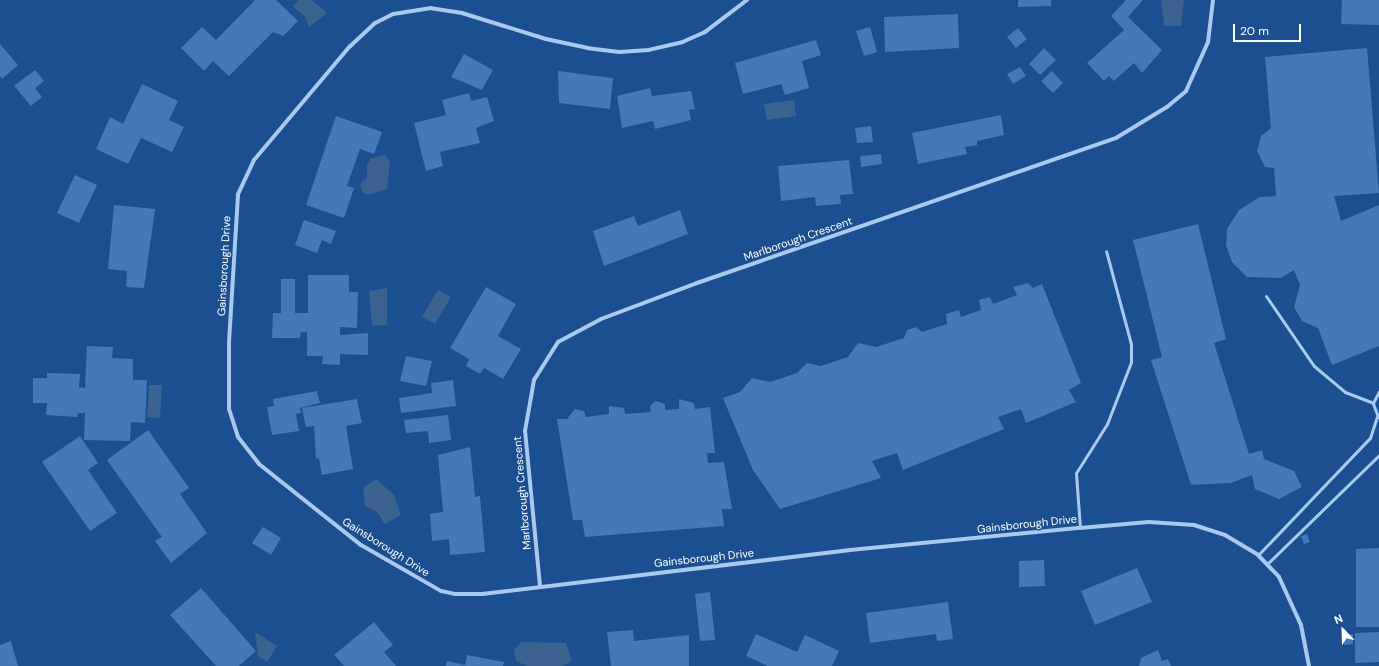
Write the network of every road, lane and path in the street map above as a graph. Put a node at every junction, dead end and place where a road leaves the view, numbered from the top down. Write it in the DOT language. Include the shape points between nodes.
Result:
graph roads {
  1 [pos="747,0"];
  2 [pos="1213,0"];
  3 [pos="1106,251"];
  4 [pos="1266,296"];
  5 [pos="1379,391"];
  6 [pos="1373,403"];
  7 [pos="1378,418"];
  8 [pos="1379,455"];
  9 [pos="1080,528"];
  10 [pos="1258,555"];
  11 [pos="1267,564"];
  12 [pos="540,586"];
  13 [pos="1309,666"];
  1 -- 12 [label="street, Gainsborough Drive" via="705,32 683,42 620,52 546,39 462,12 431,8 393,14 375,23 350,46 254,160 242,180 235,219 228,385 229,409 238,437 259,464 320,516 361,545 441,591 482,594"];
  2 -- 12 [label="street, Marlborough Crescent" via="1208,42 1186,90 1167,107 1116,138 697,283 601,319 558,342 534,380 525,431"];
  3 -- 9 [label="lane" via="1132,344 1131,362 1107,424 1076,473"];
  4 -- 6 [label="lane" via="1314,366 1345,392"];
  5 -- 6 [label="lane"];
  6 -- 7 [label="lane"];
  7 -- 10 [label="lane" via="1370,438"];
  8 -- 11 [label="lane"];
  9 -- 10 [label="street, Gainsborough Drive" via="1149,522 1194,525 1225,535"];
  9 -- 12 [label="street, Gainsborough Drive"];
  10 -- 11 [label="street, Gainsborough Drive"];
  11 -- 13 [label="street, Gainsborough Drive" via="1292,601 1301,625"];
}
